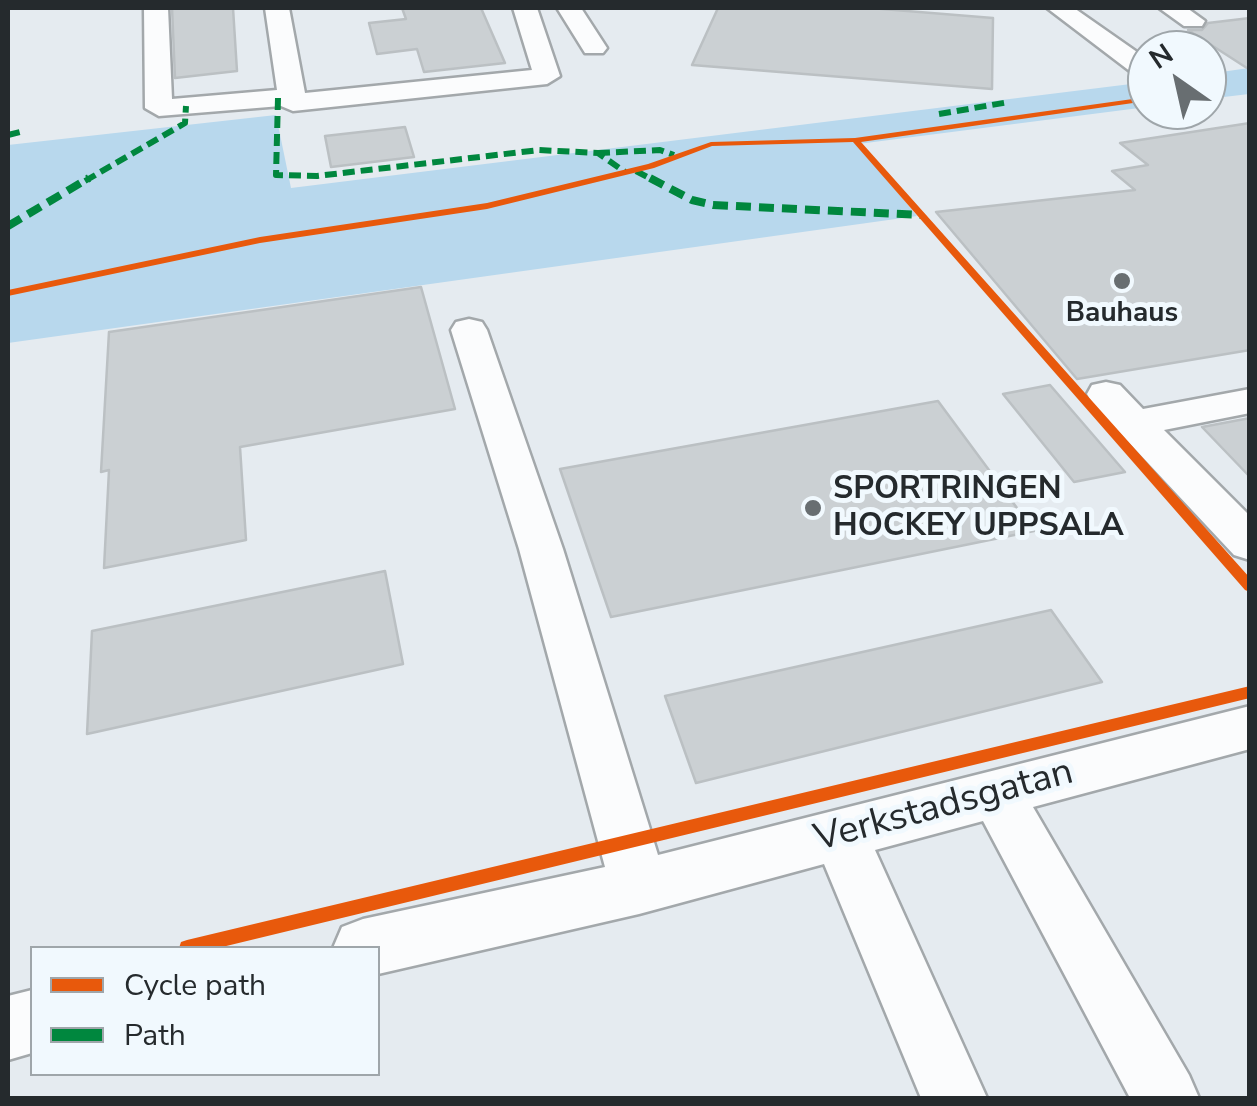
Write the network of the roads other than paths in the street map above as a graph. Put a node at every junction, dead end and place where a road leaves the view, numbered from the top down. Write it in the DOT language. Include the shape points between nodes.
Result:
graph roads {
  1 [pos="156,8"];
  2 [pos="277,8"];
  3 [pos="526,8"];
  4 [pos="569,8"];
  5 [pos="1059,8"];
  6 [pos="594,48"];
  7 [pos="1127,57"];
  8 [pos="292,97"];
  9 [pos="469,330"];
  10 [pos="1250,401"];
  11 [pos="1250,544"];
  12 [pos="1250,727"];
  13 [pos="996,793"];
  14 [pos="840,834"];
  15 [pos="639,887"];
  16 [pos="372,946"];
  17 [pos="954,1098"];
  18 [pos="1166,1098"];
  1 -- 8 [label="street" via="159,108"];
  2 -- 8 [label="street"];
  3 -- 8 [label="street" via="548,76 293,103"];
  4 -- 6 [label="street"];
  5 -- 7 [label="street"];
  9 -- 15 [label="street"];
  10 -- 11 [label="street" via="1120,408"];
  12 -- 13 [label="street, Verkstadsgatan"];
  13 -- 14 [label="street, Verkstadsgatan"];
  13 -- 18 [label="street"];
  14 -- 15 [label="street, Verkstadsgatan"];
  14 -- 17 [label="street"];
  15 -- 16 [label="street, Verkstadsgatan"];
}
